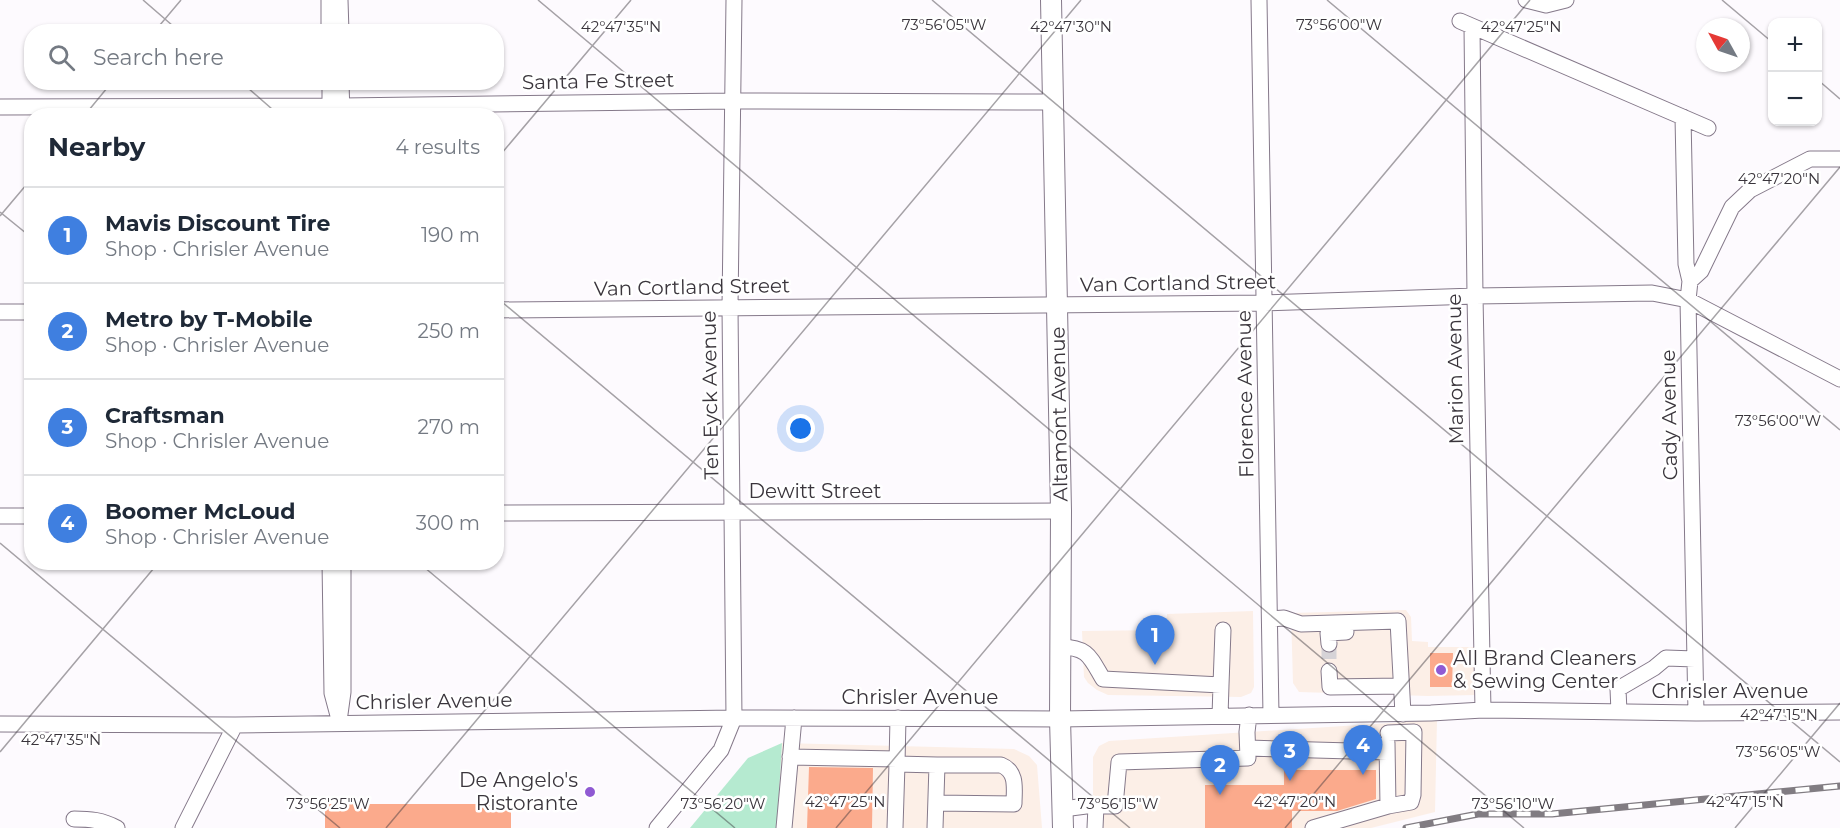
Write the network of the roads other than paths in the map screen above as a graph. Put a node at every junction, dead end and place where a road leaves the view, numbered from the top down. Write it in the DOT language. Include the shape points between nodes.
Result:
graph roads {
  1 [pos="329,0"];
  2 [pos="340,0"];
  3 [pos="734,0"];
  4 [pos="1051,0"];
  5 [pos="1259,0"];
  6 [pos="1526,0"];
  7 [pos="1566,0"];
  8 [pos="329,24"];
  9 [pos="341,24"];
  10 [pos="332,90"];
  11 [pos="340,90"];
  12 [pos="732,101"];
  13 [pos="1053,102"];
  14 [pos="0,107"];
  15 [pos="84,108"];
  16 [pos="335,108"];
  17 [pos="337,108"];
  18 [pos="455,108"];
  19 [pos="1683,117"];
  20 [pos="1708,128"];
  21 [pos="1840,159"];
  22 [pos="1690,281"];
  23 [pos="1474,296"];
  24 [pos="1688,300"];
  25 [pos="1265,303"];
  26 [pos="1057,306"];
  27 [pos="730,307"];
  28 [pos="504,310"];
  29 [pos="0,312"];
  30 [pos="24,312"];
  31 [pos="1840,379"];
  32 [pos="1061,511"];
  33 [pos="732,512"];
  34 [pos="504,513"];
  35 [pos="0,516"];
  36 [pos="24,516"];
  37 [pos="330,570"];
  38 [pos="343,570"];
  39 [pos="1270,619"];
  40 [pos="1223,630"];
  41 [pos="1329,644"];
  42 [pos="1060,647"];
  43 [pos="1695,659"];
  44 [pos="1329,671"];
  45 [pos="1401,679"];
  46 [pos="1221,685"];
  47 [pos="1483,710"];
  48 [pos="1619,712"];
  49 [pos="1696,712"];
  50 [pos="1840,712"];
  51 [pos="1396,714"];
  52 [pos="1271,715"];
  53 [pos="1220,716"];
  54 [pos="1249,716"];
  55 [pos="734,718"];
  56 [pos="794,718"];
  57 [pos="898,718"];
  58 [pos="1060,719"];
  59 [pos="340,723"];
  60 [pos="0,724"];
  61 [pos="235,725"];
  62 [pos="1388,733"];
  63 [pos="1248,747"];
  64 [pos="1387,752"];
  65 [pos="790,757"];
  66 [pos="897,762"];
  67 [pos="937,765"];
  68 [pos="936,803"];
  69 [pos="1096,806"];
  70 [pos="1388,806"];
  71 [pos="1063,818"];
  72 [pos="74,819"];
  73 [pos="117,828"];
  74 [pos="183,828"];
  75 [pos="657,828"];
  76 [pos="784,828"];
  77 [pos="895,828"];
  78 [pos="935,828"];
  79 [pos="1095,828"];
  80 [pos="1312,828"];
  1 -- 8 [label="street"];
  2 -- 9 [label="street"];
  3 -- 12 [label="street, Ten Eyck Avenue"];
  4 -- 13 [label="main road, Altamont Avenue"];
  5 -- 25 [label="street, Florence Avenue"];
  6 -- 7 [label="street" via="1546,5"];
  10 -- 16 [label="street"];
  11 -- 17 [label="street"];
  12 -- 13 [label="street, Santa Fe Street"];
  12 -- 18 [label="street, Santa Fe Street"];
  12 -- 27 [label="street, Ten Eyck Avenue"];
  13 -- 26 [label="main road, Altamont Avenue"];
  14 -- 15 [label="street, Santa Fe Street"];
  19 -- 20 [label="street"];
  19 -- 22 [label="street, Cady Avenue" via="1686,264"];
  19 -- 23 [label="street, Marion Avenue" via="1466,24"];
  21 -- 22 [label="street" via="1810,159 1750,190 1732,207 1701,271"];
  22 -- 24 [label="street, Cady Avenue"];
  23 -- 24 [label="street, Van Cortland Street" via="1652,292"];
  23 -- 25 [label="street, Van Cortland Street"];
  23 -- 47 [label="street, Marion Avenue"];
  24 -- 31 [label="street, Van Cortland Street"];
  24 -- 43 [label="street, Cady Avenue"];
  25 -- 26 [label="street, Van Cortland Street"];
  25 -- 39 [label="street, Florence Avenue"];
  26 -- 27 [label="street, Van Cortland Street"];
  26 -- 32 [label="main road, Altamont Avenue"];
  27 -- 28 [label="street, Van Cortland Street"];
  27 -- 33 [label="street, Ten Eyck Avenue"];
  29 -- 30 [label="street"];
  32 -- 33 [label="street, Dewitt Street"];
  32 -- 42 [label="main road, Altamont Avenue"];
  33 -- 34 [label="street, Dewitt Street"];
  33 -- 55 [label="street, Ten Eyck Avenue"];
  35 -- 36 [label="street"];
  37 -- 59 [label="street" via="332,693"];
  38 -- 59 [label="street"];
  39 -- 45 [label="street" via="1284,618 1301,624 1398,621"];
  39 -- 52 [label="street, Florence Avenue"];
  40 -- 46 [label="street"];
  41 -- 45 [label="street" via="1328,633 1388,630 1390,664"];
  42 -- 46 [label="street" via="1075,647 1089,655 1102,679"];
  42 -- 58 [label="main road, Altamont Avenue"];
  43 -- 48 [label="street" via="1666,658 1618,690"];
  43 -- 49 [label="street, Cady Avenue"];
  44 -- 45 [label="street" via="1330,687"];
  45 -- 51 [label="street"];
  46 -- 53 [label="street"];
  47 -- 48 [label="street, Chrisler Avenue"];
  47 -- 51 [label="street, Chrisler Avenue"];
  48 -- 49 [label="street, Chrisler Avenue"];
  49 -- 50 [label="street, Chrisler Avenue"];
  51 -- 52 [label="street, Chrisler Avenue"];
  51 -- 62 [label="street"];
  52 -- 54 [label="street, Chrisler Avenue"];
  53 -- 54 [label="street, Chrisler Avenue"];
  53 -- 58 [label="street, Chrisler Avenue"];
  54 -- 63 [label="street"];
  55 -- 56 [label="street, Chrisler Avenue"];
  55 -- 59 [label="street, Chrisler Avenue"];
  55 -- 75 [label="street" via="721,750"];
  56 -- 57 [label="street, Chrisler Avenue"];
  56 -- 65 [label="street"];
  57 -- 58 [label="street, Chrisler Avenue"];
  57 -- 66 [label="street"];
  58 -- 71 [label="main road, Altamont Avenue"];
  59 -- 61 [label="street, Chrisler Avenue"];
  60 -- 61 [label="street, Chrisler Avenue"];
  61 -- 74 [label="street"];
  62 -- 64 [label="street"];
  62 -- 70 [label="street" via="1414,732 1411,802"];
  63 -- 64 [label="street"];
  63 -- 69 [label="street" via="1248,758 1119,762 1115,806"];
  64 -- 70 [label="street"];
  65 -- 66 [label="street"];
  65 -- 76 [label="street"];
  66 -- 67 [label="street"];
  66 -- 77 [label="street"];
  67 -- 68 [label="street"];
  67 -- 68 [label="street" via="1009,768 1014,777 1014,804"];
  68 -- 78 [label="street"];
  69 -- 71 [label="street"];
  69 -- 79 [label="street"];
  70 -- 80 [label="street"];
  72 -- 73 [label="street" via="93,819"];
}
